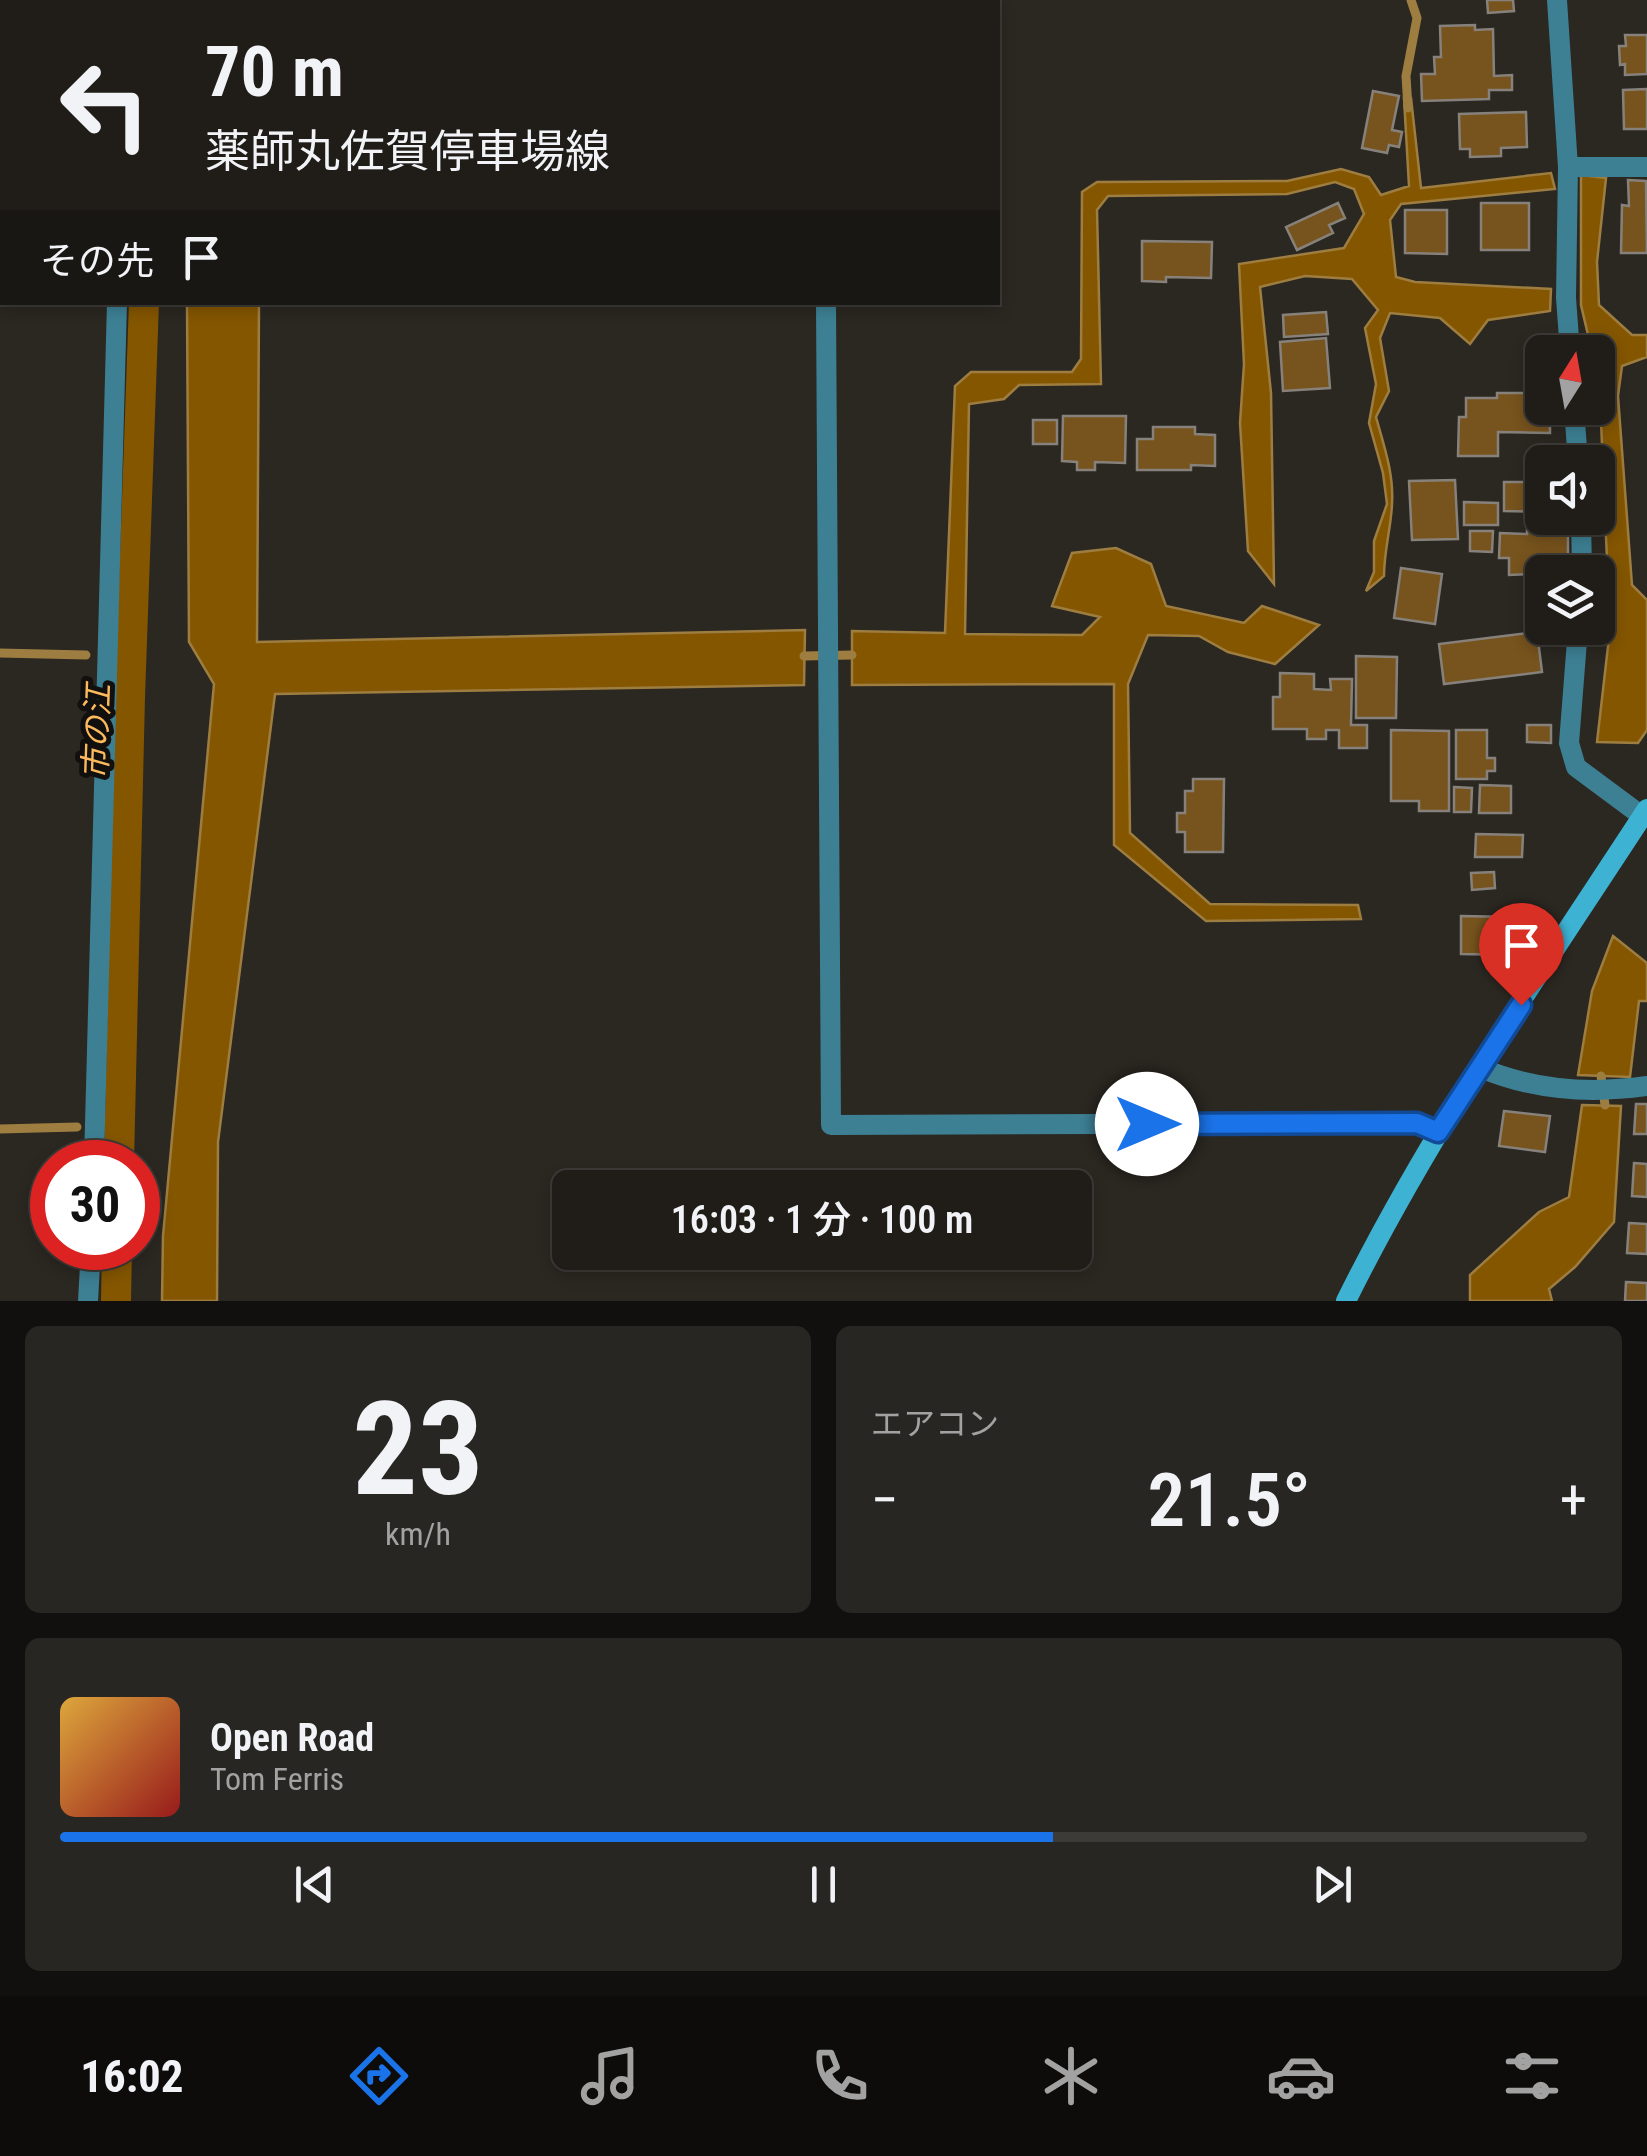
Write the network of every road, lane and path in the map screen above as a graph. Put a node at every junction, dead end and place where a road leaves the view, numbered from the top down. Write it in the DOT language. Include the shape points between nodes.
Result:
graph roads {
  1 [pos="1558,0"];
  2 [pos="1568,167"];
  3 [pos="1647,168"];
  4 [pos="118,305"];
  5 [pos="826,305"];
  6 [pos="1569,335"];
  7 [pos="1577,645"];
  8 [pos="1645,813"];
  9 [pos="1481,1068"];
  10 [pos="1647,1086"];
  11 [pos="1438,1132"];
  12 [pos="95,1140"];
  13 [pos="89,1270"];
  14 [pos="88,1301"];
  15 [pos="1346,1301"];
  1 -- 2 [label="street"];
  2 -- 3 [label="street"];
  2 -- 6 [label="street"];
  4 -- 12 [label="street"];
  5 -- 11 [label="street" via="831,1125 1417,1123"];
  7 -- 8 [label="street" via="1568,743 1576,767"];
  8 -- 9 [label="main road"];
  9 -- 10 [label="street" via="1508,1079 1604,1092"];
  9 -- 11 [label="main road"];
  11 -- 15 [label="main road"];
  13 -- 14 [label="street"];
}
